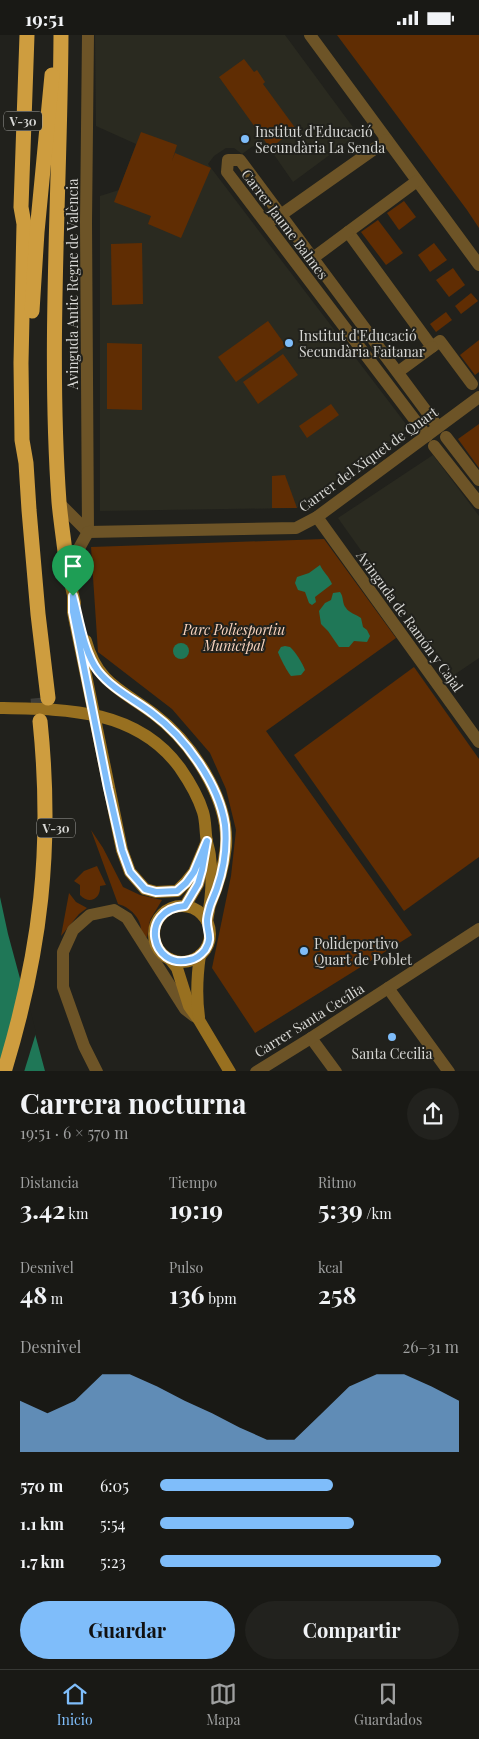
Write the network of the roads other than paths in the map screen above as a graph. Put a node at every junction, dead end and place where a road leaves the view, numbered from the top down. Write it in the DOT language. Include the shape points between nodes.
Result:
graph roads {
  1 [pos="27,35"];
  2 [pos="54,35"];
  3 [pos="61,35"];
  4 [pos="88,35"];
  5 [pos="310,35"];
  6 [pos="387,141"];
  7 [pos="417,181"];
  8 [pos="21,207"];
  9 [pos="280,214"];
  10 [pos="267,225"];
  11 [pos="348,231"];
  12 [pos="313,258"];
  13 [pos="479,265"];
  14 [pos="432,347"];
  15 [pos="398,373"];
  16 [pos="472,384"];
  17 [pos="479,397"];
  18 [pos="442,432"];
  19 [pos="430,441"];
  20 [pos="26,463"];
  21 [pos="479,480"];
  22 [pos="59,503"];
  23 [pos="479,503"];
  24 [pos="317,517"];
  25 [pos="88,532"];
  26 [pos="67,570"];
  27 [pos="73,596"];
  28 [pos="38,701"];
  29 [pos="1,708"];
  30 [pos="45,722"];
  31 [pos="479,741"];
  32 [pos="207,841"];
  33 [pos="210,905"];
  34 [pos="185,906"];
  35 [pos="207,921"];
  36 [pos="479,929"];
  37 [pos="43,932"];
  38 [pos="141,941"];
  39 [pos="155,942"];
  40 [pos="200,955"];
  41 [pos="170,959"];
  42 [pos="388,988"];
  43 [pos="199,1020"];
  44 [pos="311,1038"];
  45 [pos="4,1071"];
  46 [pos="14,1071"];
  47 [pos="97,1071"];
  48 [pos="230,1071"];
  49 [pos="256,1071"];
  50 [pos="336,1071"];
  51 [pos="449,1071"];
  1 -- 8 [label="highway, V-30"];
  2 -- 20 [label="highway" via="36,242"];
  3 -- 22 [label="highway" via="54,409"];
  4 -- 25 [label="street, Avinguda Antic Regne de València"];
  5 -- 6 [label="street"];
  6 -- 7 [label="street"];
  6 -- 9 [label="street"];
  7 -- 11 [label="street"];
  7 -- 13 [label="street"];
  8 -- 20 [label="highway, V-30" via="24,224 21,397"];
  8 -- 28 [label="highway" via="16,313 16,439 27,607"];
  9 -- 10 [label="street"];
  9 -- 10 [label="street, Carrer Jaume Balmes" via="240,160 228,160 227,172"];
  9 -- 12 [label="street, Carrer Jaume Balmes"];
  10 -- 19 [label="street, Carrer Jaume Balmes"];
  11 -- 12 [label="street"];
  11 -- 14 [label="street"];
  12 -- 15 [label="street, Carrer Jaume Balmes"];
  14 -- 15 [label="street"];
  14 -- 16 [label="street" via="440,341"];
  15 -- 18 [label="street, Carrer Jaume Balmes"];
  17 -- 18 [label="street, Carrer del Xiquet de Quart"];
  18 -- 19 [label="street, Carrer del Xiquet de Quart"];
  18 -- 21 [label="street, Carrer Jaume Balmes"];
  19 -- 23 [label="street, Carrer Jaume Balmes"];
  19 -- 24 [label="street, Carrer del Xiquet de Quart"];
  20 -- 28 [label="highway, V-30" via="36,595"];
  22 -- 25 [label="street"];
  22 -- 26 [label="highway"];
  24 -- 25 [label="street, Carrer del Xiquet de Quart" via="296,528"];
  24 -- 31 [label="street, Avinguda de Ramón y Cajal"];
  25 -- 26 [label="street"];
  26 -- 27 [label="main road"];
  27 -- 32 [label="main road" via="73,612 108,788 130,872 145,889 177,891 194,872"];
  27 -- 33 [label="main road" via="89,655 98,671 172,730 210,782 225,824 226,845 217,889"];
  28 -- 29 [label="main road"];
  28 -- 32 [label="main road" via="119,721 158,744 181,770 197,797 203,812"];
  30 -- 37 [label="highway"];
  32 -- 33 [label="main road"];
  32 -- 34 [label="main road" via="198,884"];
  33 -- 35 [label="main road"];
  34 -- 35 [label="main road" via="200,912"];
  34 -- 39 [label="main road" via="167,910 160,916 154,933"];
  35 -- 40 [label="main road" via="209,942"];
  36 -- 42 [label="street, Carrer Santa Cecília"];
  37 -- 45 [label="highway"];
  37 -- 46 [label="highway" via="32,1012"];
  38 -- 39 [label="street"];
  38 -- 43 [label="street" via="185,1009"];
  38 -- 47 [label="street" via="127,918 114,910 90,915 73,930 63,952 63,987 84,1046"];
  39 -- 41 [label="main road" via="163,955"];
  40 -- 41 [label="main road" via="186,961"];
  40 -- 43 [label="main road" via="197,978"];
  41 -- 43 [label="main road" via="177,969 189,1006"];
  42 -- 44 [label="street, Carrer Santa Cecília"];
  42 -- 51 [label="street"];
  43 -- 48 [label="main road"];
  44 -- 49 [label="street, Carrer Santa Cecília"];
  44 -- 50 [label="street"];
}
